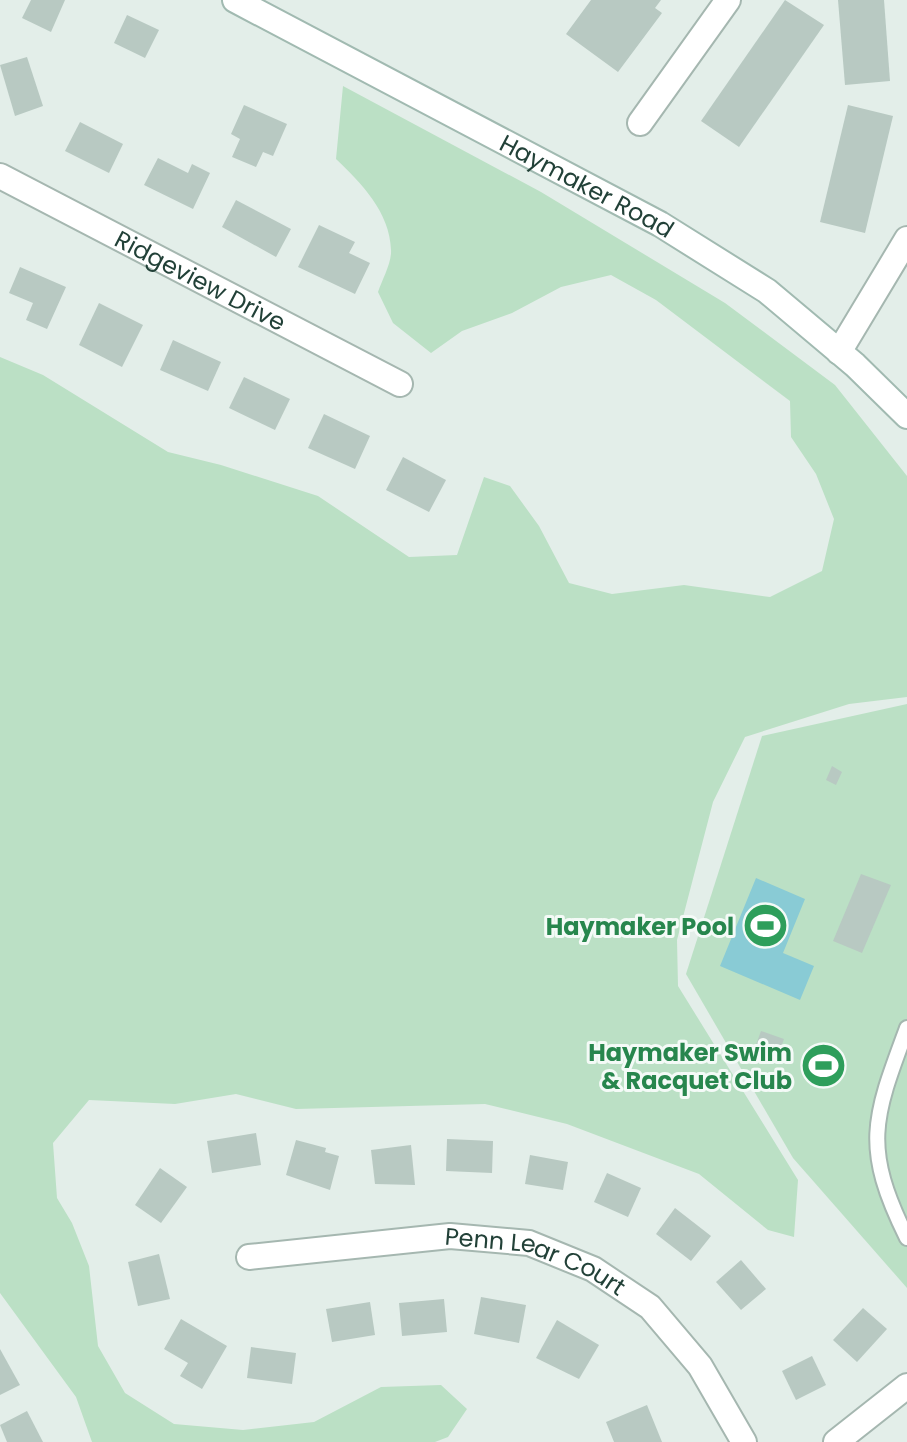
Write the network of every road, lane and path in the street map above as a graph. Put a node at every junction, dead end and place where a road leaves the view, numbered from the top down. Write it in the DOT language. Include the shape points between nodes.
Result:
graph roads {
  1 [pos="235,0"];
  2 [pos="728,0"];
  3 [pos="640,123"];
  4 [pos="0,176"];
  5 [pos="907,239"];
  6 [pos="839,352"];
  7 [pos="400,384"];
  8 [pos="907,416"];
  9 [pos="907,1028"];
  10 [pos="907,1238"];
  11 [pos="249,1257"];
  12 [pos="907,1386"];
  13 [pos="744,1442"];
  14 [pos="836,1442"];
  1 -- 6 [label="street, Haymaker Road" via="660,224 767,291"];
  2 -- 3 [label="street"];
  4 -- 7 [label="street, Ridgeview Drive"];
  5 -- 6 [label="street"];
  6 -- 8 [label="street, Haymaker Road"];
  9 -- 10 [label="lane" via="882,1095 875,1148 882,1183"];
  11 -- 13 [label="street, Penn Lear Court" via="450,1236 529,1243 593,1269 650,1307 700,1366"];
  12 -- 14 [label="street"];
}
